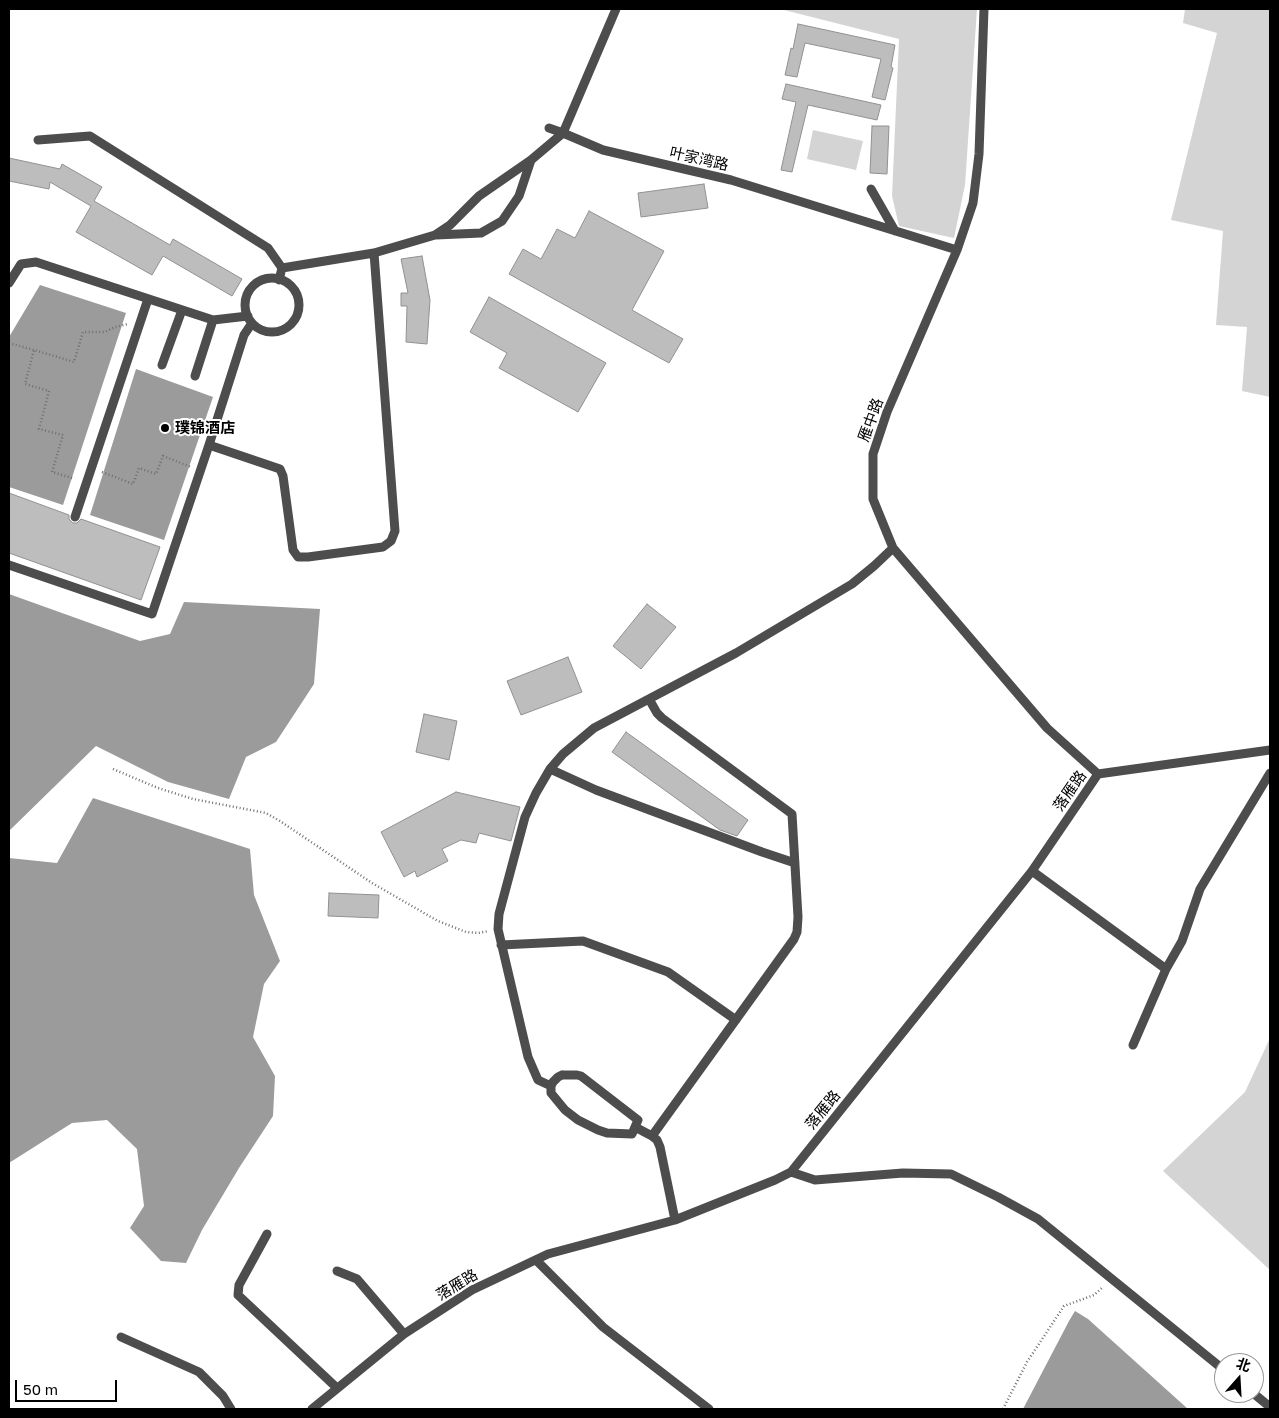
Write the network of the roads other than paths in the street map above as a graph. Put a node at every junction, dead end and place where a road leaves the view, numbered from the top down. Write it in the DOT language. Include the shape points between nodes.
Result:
graph roads {
  1 [pos="616,9"];
  2 [pos="984,9"];
  3 [pos="549,128"];
  4 [pos="563,132"];
  5 [pos="38,140"];
  6 [pos="531,160"];
  7 [pos="870,188"];
  8 [pos="895,231"];
  9 [pos="435,235"];
  10 [pos="957,250"];
  11 [pos="374,253"];
  12 [pos="282,268"];
  13 [pos="280,280"];
  14 [pos="9,283"];
  15 [pos="148,299"];
  16 [pos="182,310"];
  17 [pos="213,320"];
  18 [pos="250,320"];
  19 [pos="162,365"];
  20 [pos="195,376"];
  21 [pos="209,444"];
  22 [pos="75,517"];
  23 [pos="893,548"];
  24 [pos="9,565"];
  25 [pos="649,699"];
  26 [pos="1270,750"];
  27 [pos="550,769"];
  28 [pos="1270,773"];
  29 [pos="1098,774"];
  30 [pos="795,863"];
  31 [pos="1032,871"];
  32 [pos="501,945"];
  33 [pos="1166,969"];
  34 [pos="736,1020"];
  35 [pos="1133,1045"];
  36 [pos="552,1086"];
  37 [pos="635,1127"];
  38 [pos="652,1136"];
  39 [pos="791,1172"];
  40 [pos="675,1220"];
  41 [pos="267,1234"];
  42 [pos="536,1260"];
  43 [pos="337,1272"];
  44 [pos="404,1334"];
  45 [pos="121,1337"];
  46 [pos="1214,1362"];
  47 [pos="337,1388"];
  48 [pos="231,1409"];
  49 [pos="312,1409"];
  50 [pos="709,1409"];
  1 -- 4 [label="street"];
  2 -- 10 [label="street, 雁中路" via="979,154 973,203"];
  3 -- 4 [label="street, 叶家湾路"];
  4 -- 6 [label="street"];
  4 -- 8 [label="street, 叶家湾路" via="603,150 730,180"];
  5 -- 12 [label="street" via="90,136 268,248"];
  6 -- 9 [label="street" via="478,196 450,225"];
  6 -- 9 [label="street" via="519,196 502,221 481,233"];
  7 -- 8 [label="street"];
  8 -- 10 [label="street, 叶家湾路"];
  9 -- 11 [label="street"];
  10 -- 23 [label="street, 雁中路" via="887,412 873,454 873,499"];
  11 -- 12 [label="street"];
  11 -- 21 [label="street" via="395,531 390,541 383,547 298,556 292,550 280,469"];
  12 -- 13 [label="street"];
  13 -- 18 [label="street" via="272,278 252,288 246,302"];
  13 -- 18 [label="street" via="292,288 299,301 297,316 292,323 287,328 272,332 258,328"];
  14 -- 15 [label="street" via="21,264 36,262"];
  15 -- 16 [label="street"];
  15 -- 22 [label="street"];
  16 -- 17 [label="street"];
  16 -- 19 [label="street"];
  17 -- 18 [label="street"];
  17 -- 20 [label="street"];
  18 -- 21 [label="street"];
  21 -- 24 [label="street" via="152,614"];
  23 -- 25 [label="street" via="852,584 736,653"];
  23 -- 29 [label="street, 雁中路" via="1047,728"];
  25 -- 27 [label="street" via="594,728"];
  25 -- 30 [label="street" via="662,718 792,814"];
  26 -- 29 [label="street, 落雁路"];
  27 -- 30 [label="street" via="596,790"];
  27 -- 32 [label="street" via="526,817 499,914"];
  28 -- 33 [label="street" via="1200,889 1182,941"];
  29 -- 31 [label="street, 落雁路"];
  30 -- 34 [label="street" via="797,932"];
  31 -- 33 [label="street"];
  31 -- 39 [label="street, 落雁路"];
  32 -- 34 [label="street" via="583,941 668,972"];
  32 -- 36 [label="street" via="528,1057 538,1080"];
  33 -- 35 [label="street"];
  34 -- 38 [label="street"];
  36 -- 37 [label="street" via="551,1093 565,1110 588,1126 616,1134 632,1134"];
  36 -- 37 [label="street" via="562,1075 581,1076 638,1120"];
  37 -- 38 [label="street"];
  38 -- 40 [label="street" via="660,1147"];
  39 -- 40 [label="street, 落雁路"];
  39 -- 46 [label="street" via="815,1180 903,1173 951,1174 1038,1219"];
  40 -- 42 [label="street, 落雁路"];
  41 -- 47 [label="street" via="239,1285 238,1295"];
  42 -- 44 [label="street, 落雁路" via="472,1290"];
  42 -- 50 [label="street" via="602,1328"];
  43 -- 44 [label="street" via="357,1279"];
  44 -- 47 [label="street, 落雁路"];
  45 -- 48 [label="street" via="199,1372"];
  47 -- 49 [label="street, 落雁路"];
}
